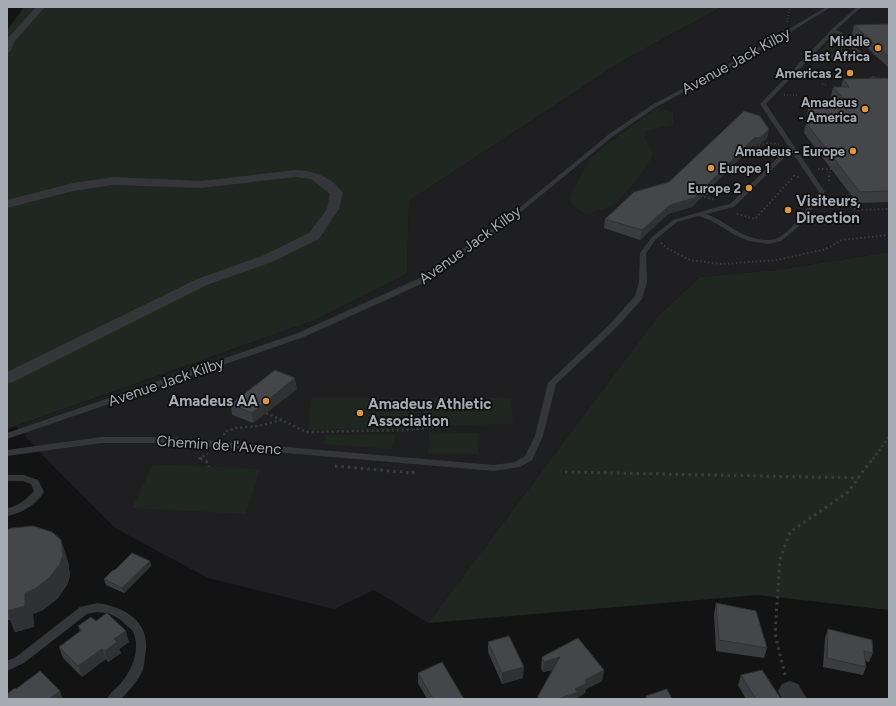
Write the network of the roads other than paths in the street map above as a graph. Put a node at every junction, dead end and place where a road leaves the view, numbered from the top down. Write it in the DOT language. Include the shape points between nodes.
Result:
graph roads {
  1 [pos="41,7"];
  2 [pos="829,7"];
  3 [pos="861,7"];
  4 [pos="834,31"];
  5 [pos="7,50"];
  6 [pos="811,54"];
  7 [pos="873,78"];
  8 [pos="889,85"];
  9 [pos="792,148"];
  10 [pos="7,204"];
  11 [pos="698,214"];
  12 [pos="7,378"];
  13 [pos="7,436"];
  14 [pos="7,453"];
  15 [pos="7,478"];
  16 [pos="7,512"];
  17 [pos="7,666"];
  18 [pos="113,699"];
  1 -- 5 [label="street" via="12,40"];
  2 -- 13 [label="lane, Avenue Jack Kilby" via="744,58 654,106 610,136 508,220 425,279 301,335"];
  3 -- 4 [label="lane"];
  4 -- 6 [label="lane"];
  4 -- 6 [label="lane" via="865,59"];
  6 -- 9 [label="lane" via="763,104"];
  7 -- 8 [label="lane"];
  9 -- 11 [label="lane, Chemin de l'Avenc" via="732,206"];
  9 -- 11 [label="lane" via="822,192 792,229 779,240 762,242 738,234 712,218"];
  10 -- 12 [label="street" via="65,187 114,181 210,185 285,173 307,174 321,179 337,193 333,209 314,236 267,259 202,282"];
  11 -- 14 [label="lane, Chemin de l'Avenc" via="675,221 654,238 643,253 643,282 639,297 612,327 552,383 539,436 529,458 517,465 494,468 170,440 109,440"];
  15 -- 16 [label="lane" via="24,478 35,482 40,492 29,503"];
  17 -- 18 [label="lane" via="20,660 84,610 97,607 110,609 124,616 139,631 142,646 137,670"];
}
